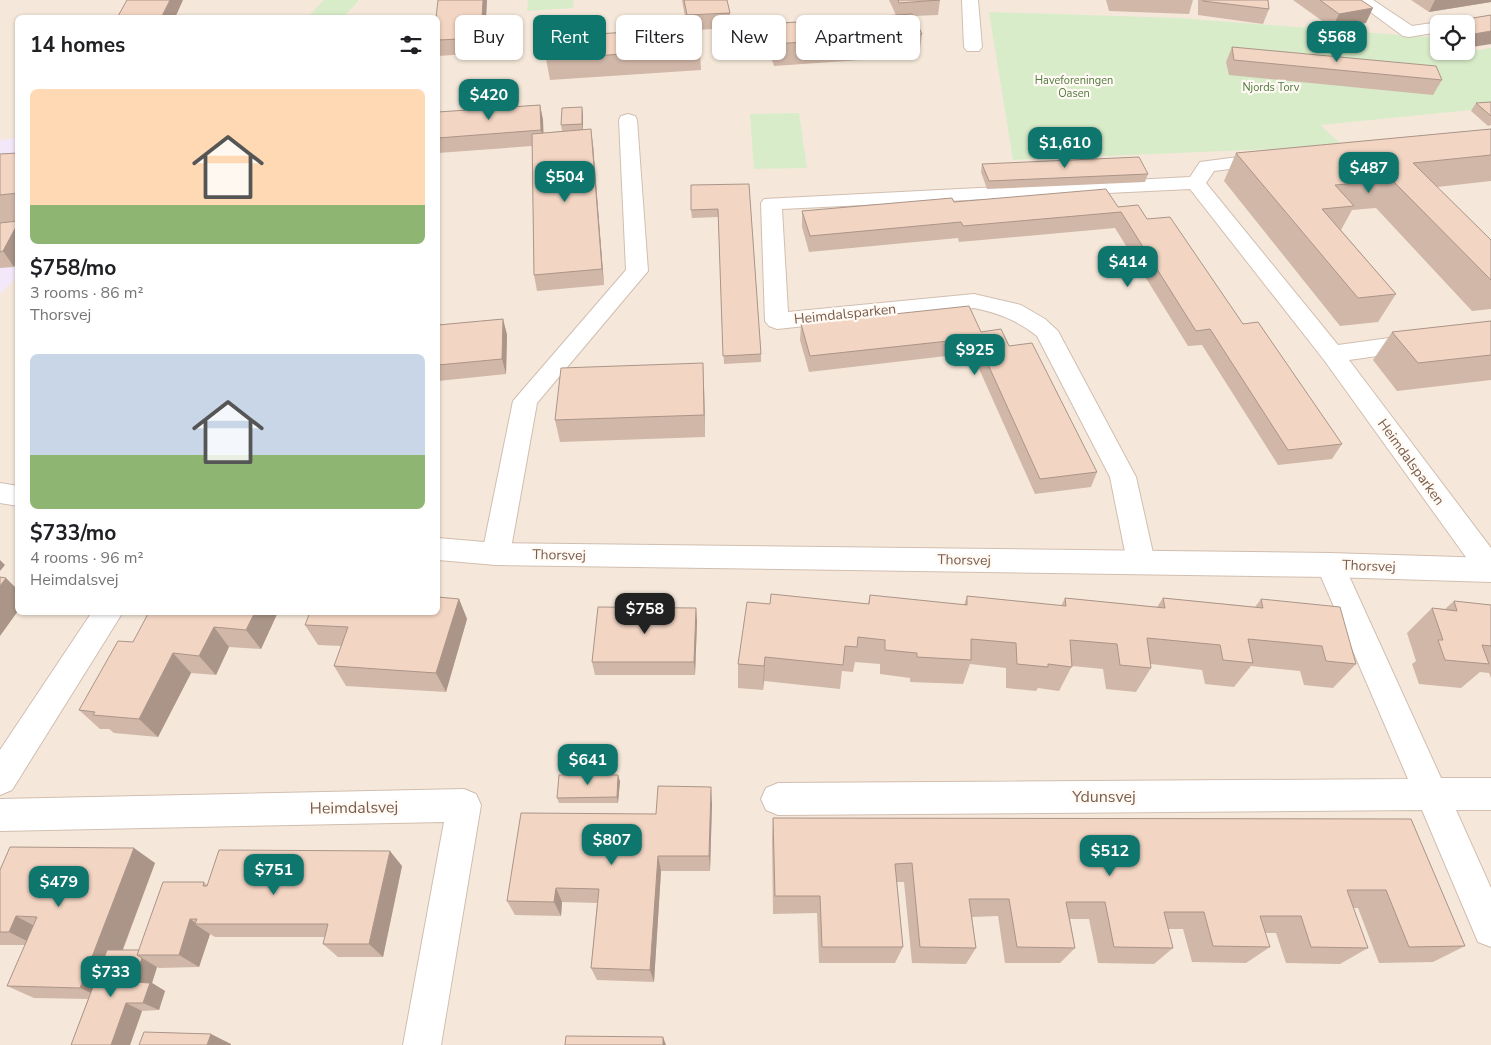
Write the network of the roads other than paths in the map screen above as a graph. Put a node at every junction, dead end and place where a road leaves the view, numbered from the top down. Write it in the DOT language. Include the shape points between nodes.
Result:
graph roads {
  1 [pos="970,0"];
  2 [pos="1362,0"];
  3 [pos="1430,28"];
  4 [pos="973,47"];
  5 [pos="628,120"];
  6 [pos="1292,157"];
  7 [pos="1196,184"];
  8 [pos="1491,332"];
  9 [pos="1332,354"];
  10 [pos="0,492"];
  11 [pos="15,495"];
  12 [pos="440,548"];
  13 [pos="496,554"];
  14 [pos="1141,562"];
  15 [pos="1330,565"];
  16 [pos="1491,570"];
  17 [pos="107,615"];
  18 [pos="0,778"];
  19 [pos="1491,794"];
  20 [pos="1430,795"];
  21 [pos="778,799"];
  22 [pos="0,815"];
  23 [pos="1491,929"];
  24 [pos="422,1045"];
  1 -- 4 [label="street"];
  2 -- 3 [label="street" via="1409,32"];
  5 -- 13 [label="street" via="637,271 525,401"];
  6 -- 7 [label="street" via="1207,166"];
  7 -- 9 [label="street, Heimdalsparken"];
  7 -- 14 [label="street, Heimdalsparken" via="771,203 777,321 974,302 1006,306 1029,317 1046,331 1124,477"];
  8 -- 9 [label="street"];
  9 -- 16 [label="street, Heimdalsparken"];
  10 -- 11 [label="street"];
  12 -- 13 [label="street, Thorsvej"];
  13 -- 14 [label="street, Thorsvej"];
  14 -- 15 [label="street, Thorsvej"];
  15 -- 16 [label="street, Thorsvej"];
  15 -- 20 [label="street"];
  17 -- 18 [label="street"];
  19 -- 20 [label="street, Ydunsvej"];
  20 -- 21 [label="street, Ydunsvej"];
  20 -- 23 [label="street"];
  22 -- 24 [label="street, Heimdalsvej" via="464,805"];
}
